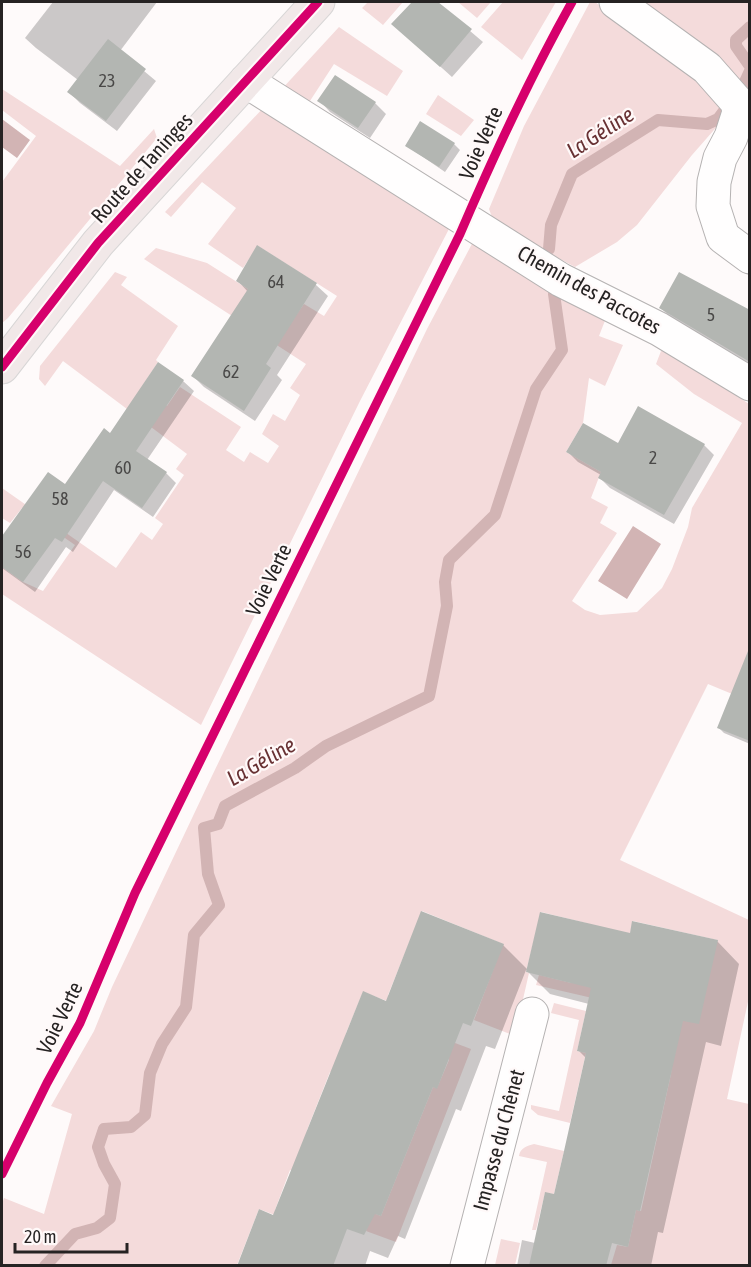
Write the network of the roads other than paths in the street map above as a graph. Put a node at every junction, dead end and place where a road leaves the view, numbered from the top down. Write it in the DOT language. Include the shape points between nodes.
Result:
graph roads {
  1 [pos="318,2"];
  2 [pos="616,2"];
  3 [pos="246,81"];
  4 [pos="750,257"];
  5 [pos="2,367"];
  6 [pos="750,384"];
  7 [pos="532,1014"];
  8 [pos="467,1266"];
  1 -- 3 [label="main road, Route de Taninges"];
  2 -- 4 [label="street" via="707,68 737,102 740,112 720,158 713,206 723,237"];
  3 -- 5 [label="main road, Route de Taninges" via="98,243"];
  3 -- 6 [label="street, Chemin des Paccotes" via="561,280 659,329"];
  7 -- 8 [label="street, Impasse du Chênet"];
}
